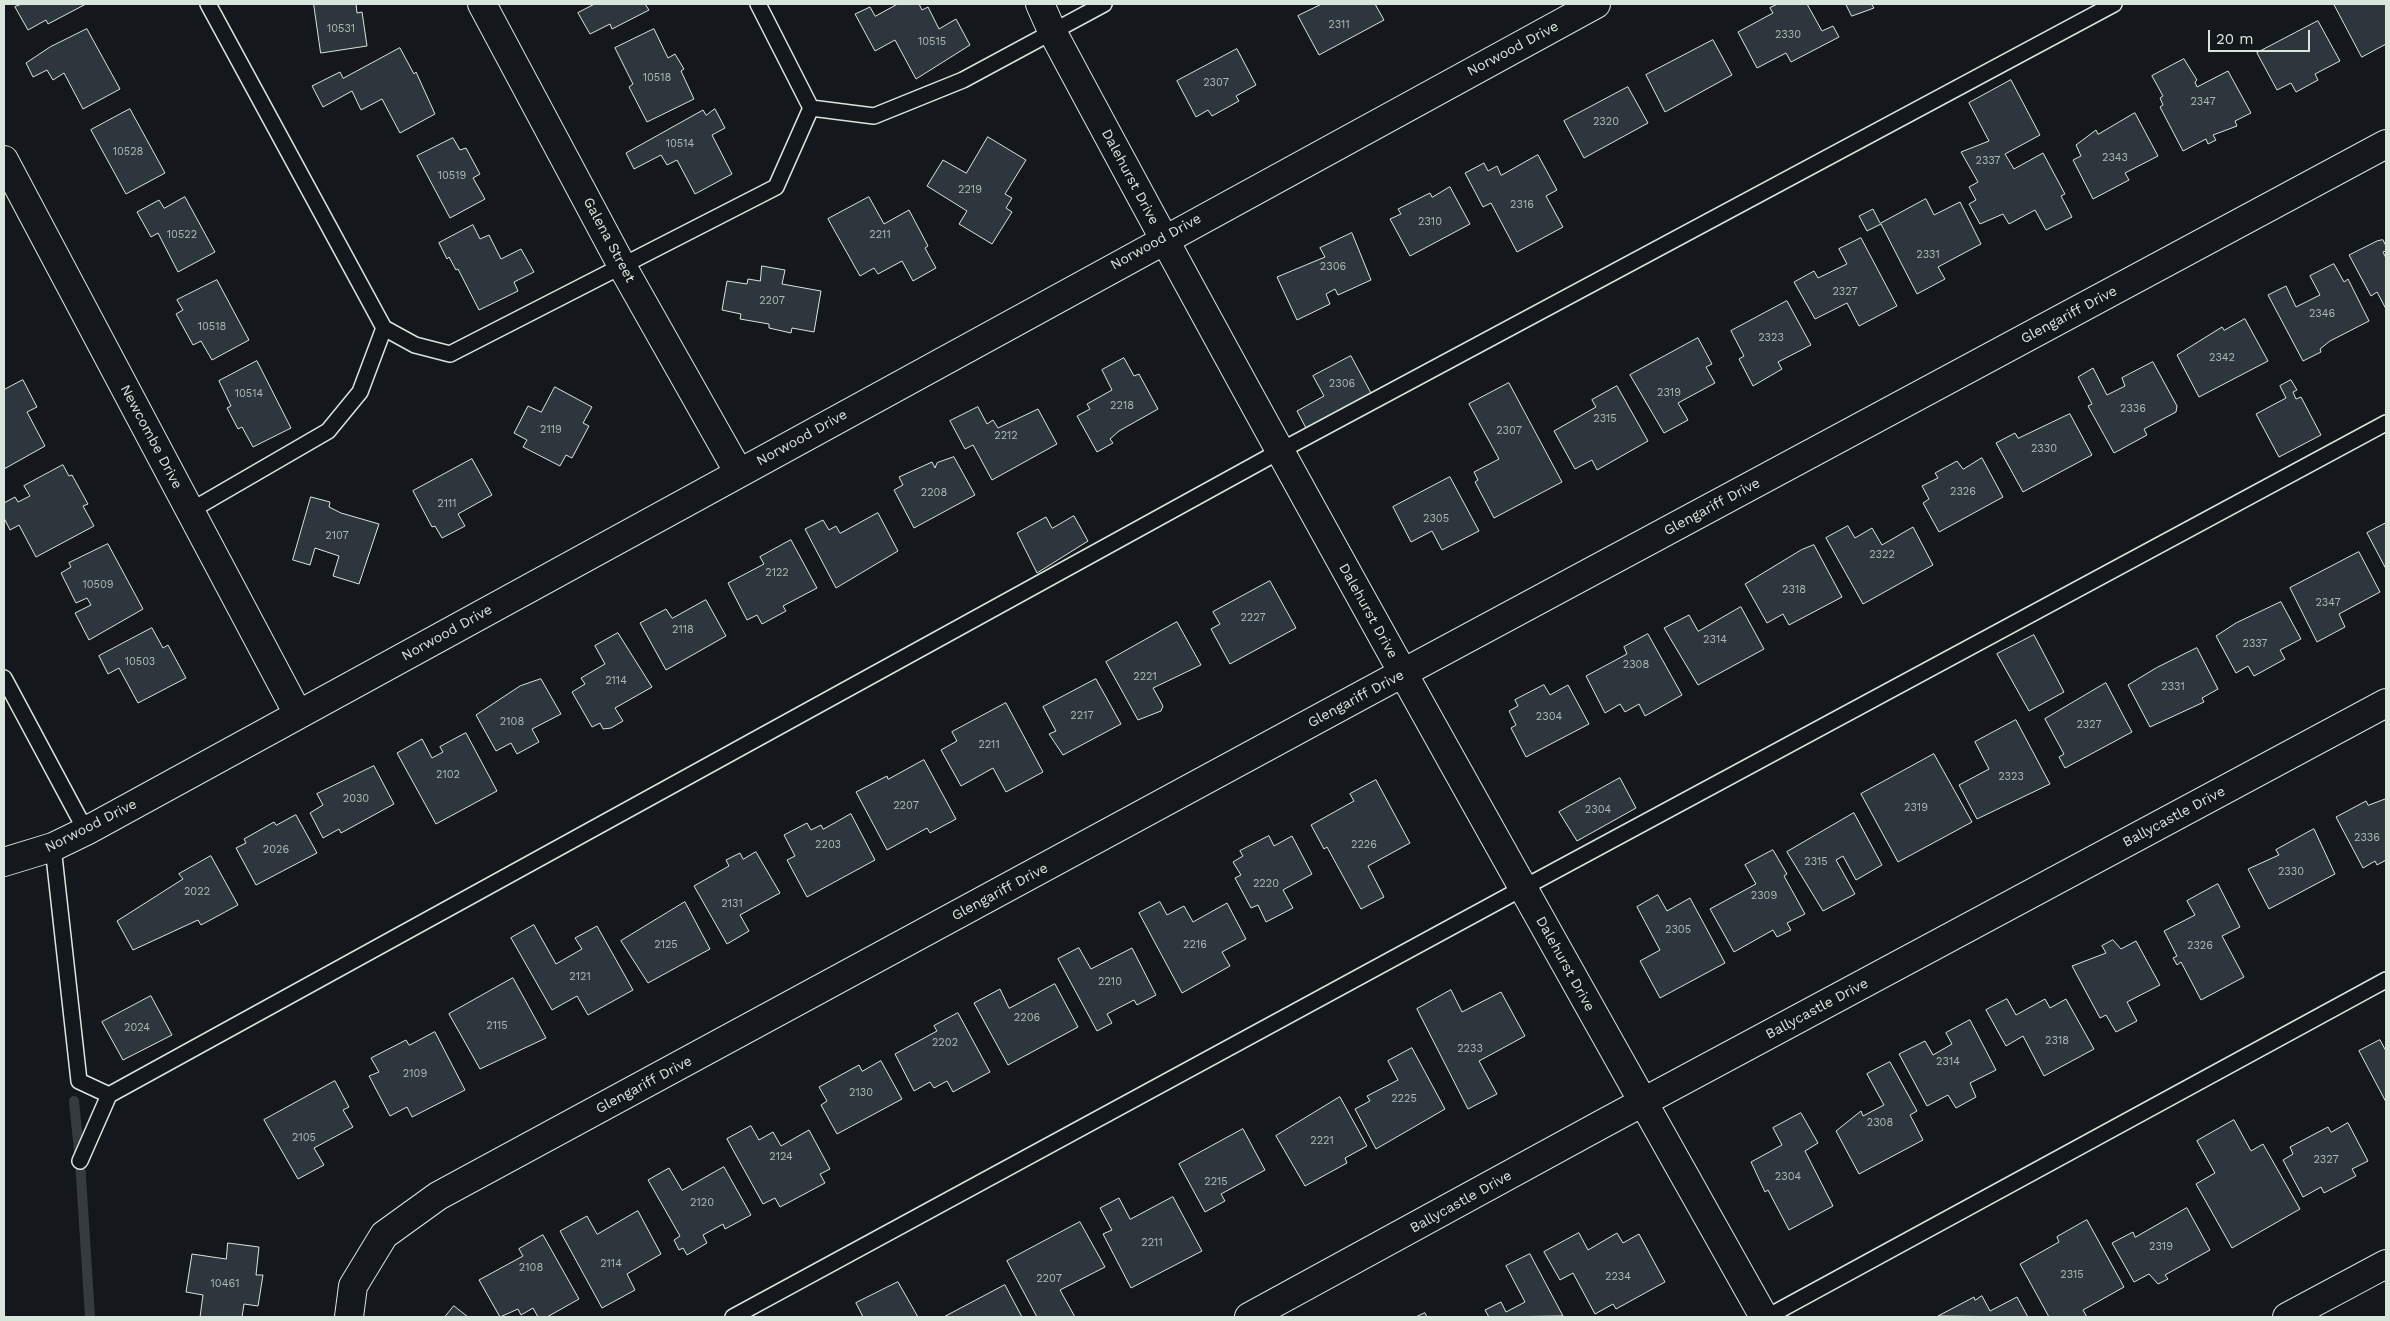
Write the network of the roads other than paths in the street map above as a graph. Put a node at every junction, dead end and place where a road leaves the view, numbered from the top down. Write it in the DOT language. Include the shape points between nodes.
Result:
graph roads {
  1 [pos="208,4"];
  2 [pos="482,4"];
  3 [pos="758,4"];
  4 [pos="1040,4"];
  5 [pos="1104,4"];
  6 [pos="1596,4"];
  7 [pos="2114,4"];
  8 [pos="1052,31"];
  9 [pos="811,108"];
  10 [pos="2386,144"];
  11 [pos="4,160"];
  12 [pos="1163,238"];
  13 [pos="622,266"];
  14 [pos="384,328"];
  15 [pos="2386,423"];
  16 [pos="1280,452"];
  17 [pos="739,473"];
  18 [pos="190,510"];
  19 [pos="1402,674"];
  20 [pos="4,678"];
  21 [pos="2386,703"];
  22 [pos="298,714"];
  23 [pos="86,831"];
  24 [pos="53,847"];
  25 [pos="4,862"];
  26 [pos="1523,888"];
  27 [pos="2386,980"];
  28 [pos="109,1095"];
  29 [pos="1643,1102"];
  30 [pos="80,1161"];
  31 [pos="2386,1264"];
  32 [pos="349,1317"];
  33 [pos="734,1317"];
  34 [pos="1249,1317"];
  35 [pos="1765,1317"];
  36 [pos="2287,1317"];
  1 -- 14 [label="lane"];
  2 -- 13 [label="street, Galena Street"];
  3 -- 9 [label="lane"];
  4 -- 8 [label="street, Dalehurst Drive"];
  5 -- 8 [label="lane"];
  6 -- 12 [label="street, Norwood Drive"];
  7 -- 16 [label="lane"];
  8 -- 9 [label="lane" via="963,80 874,116"];
  8 -- 12 [label="street, Dalehurst Drive"];
  9 -- 13 [label="lane" via="776,187"];
  10 -- 19 [label="street, Glengariff Drive"];
  11 -- 18 [label="street, Newcombe Drive"];
  12 -- 16 [label="street, Dalehurst Drive"];
  12 -- 17 [label="street, Norwood Drive"];
  13 -- 14 [label="lane" via="450,354 415,345"];
  13 -- 17 [label="street, Galena Street"];
  14 -- 18 [label="lane" via="360,392 328,431"];
  15 -- 26 [label="lane"];
  16 -- 19 [label="street, Dalehurst Drive"];
  16 -- 28 [label="lane"];
  17 -- 22 [label="street, Norwood Drive"];
  18 -- 22 [label="street, Newcombe Drive"];
  19 -- 26 [label="street, Dalehurst Drive"];
  19 -- 32 [label="street, Glengariff Drive" via="438,1196 384,1235 353,1286"];
  20 -- 23 [label="lane"];
  21 -- 29 [label="street, Ballycastle Drive"];
  22 -- 23 [label="street, Norwood Drive"];
  23 -- 24 [label="street, Norwood Drive"];
  24 -- 25 [label="street, Norwood Drive"];
  24 -- 28 [label="lane" via="79,1081"];
  26 -- 29 [label="street, Dalehurst Drive"];
  26 -- 33 [label="lane"];
  27 -- 35 [label="lane"];
  28 -- 30 [label="lane"];
  29 -- 34 [label="street, Ballycastle Drive"];
  29 -- 35 [label="street, Dalehurst Drive"];
  31 -- 36 [label="street"];
}
